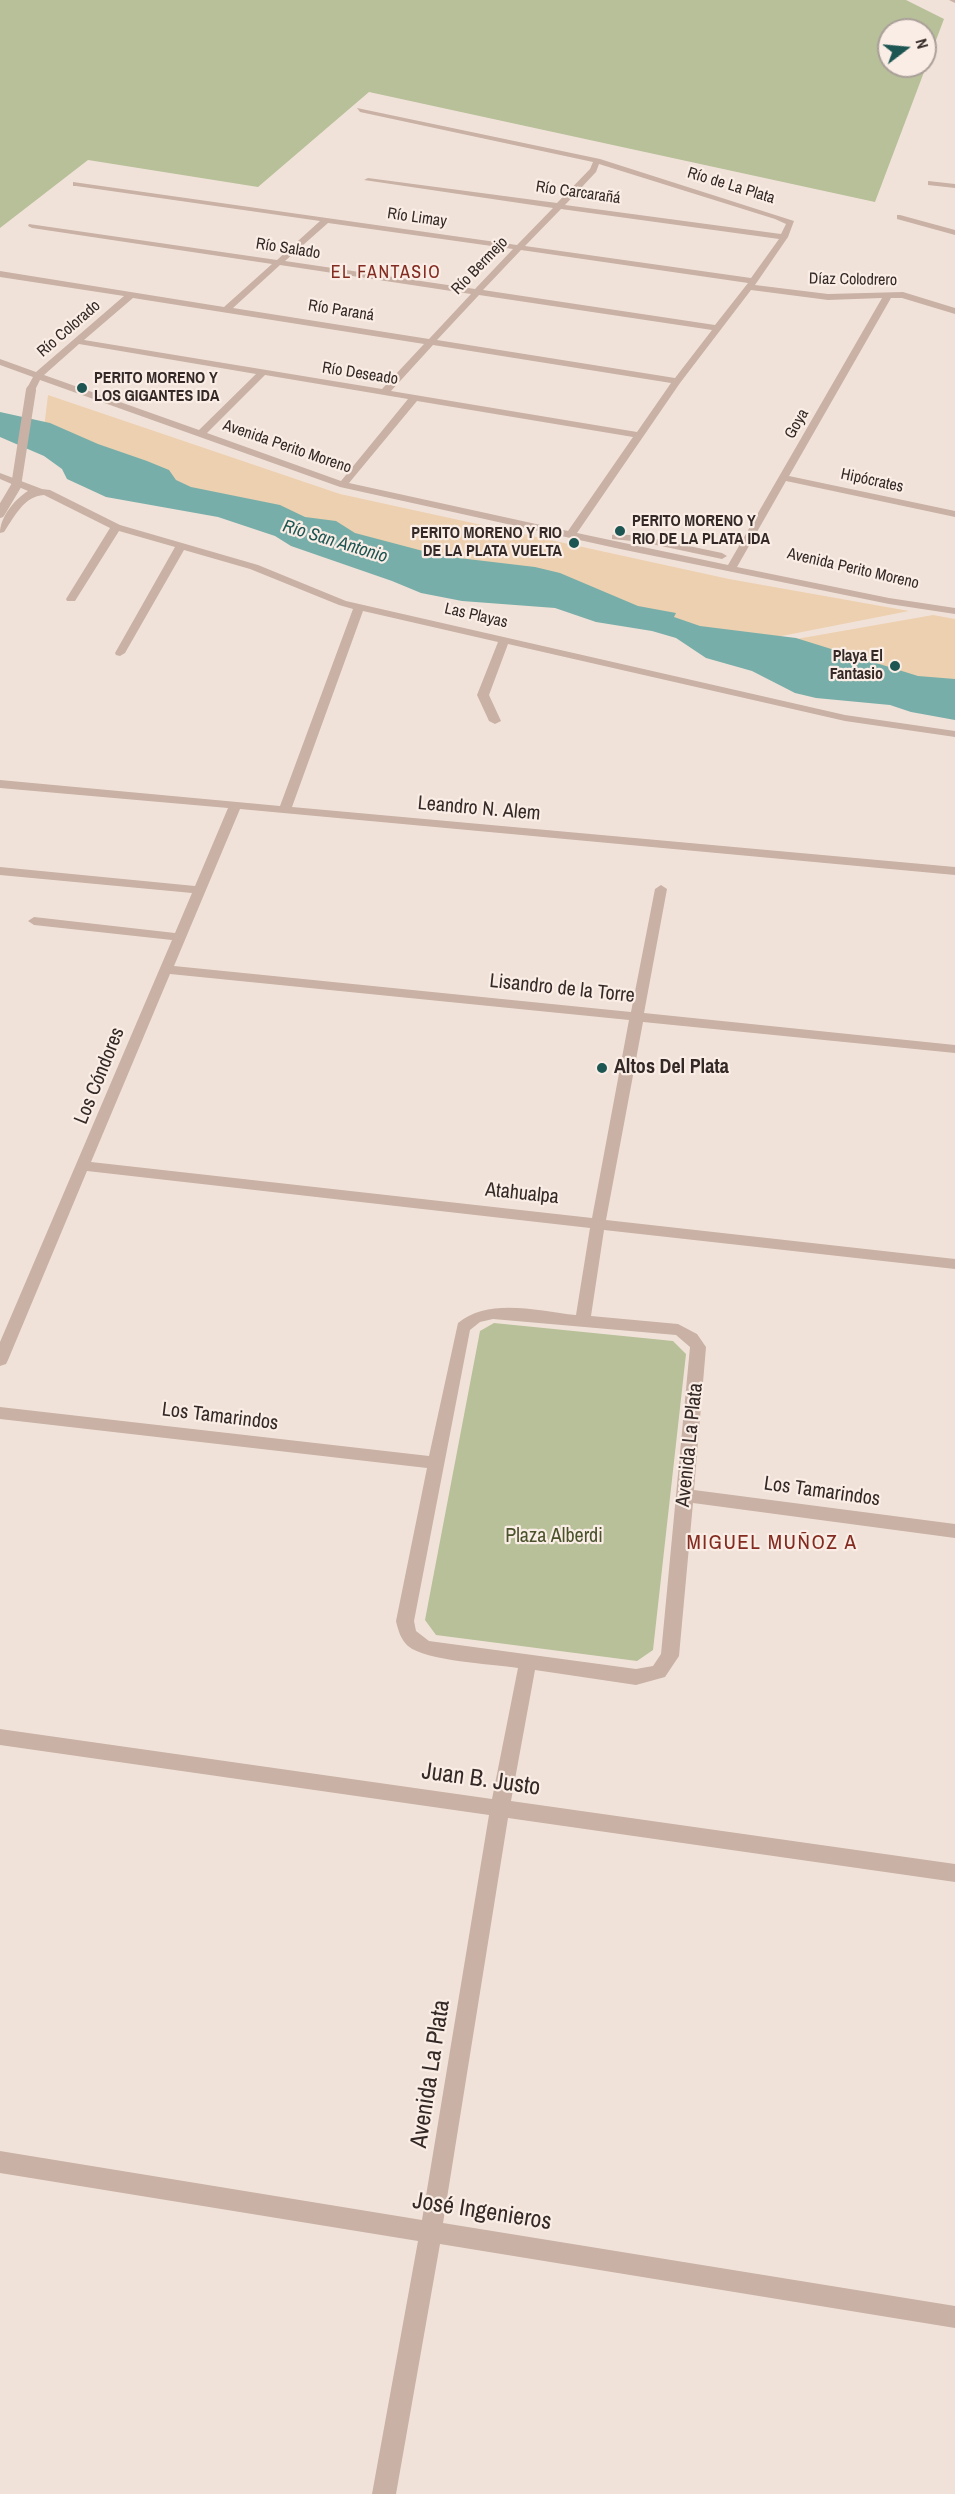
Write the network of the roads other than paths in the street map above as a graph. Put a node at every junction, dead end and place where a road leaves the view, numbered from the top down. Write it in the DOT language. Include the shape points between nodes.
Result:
graph roads {
  1 [pos="360,110"];
  2 [pos="597,161"];
  3 [pos="368,180"];
  4 [pos="931,183"];
  5 [pos="76,184"];
  6 [pos="955,186"];
  7 [pos="558,205"];
  8 [pos="900,217"];
  9 [pos="326,220"];
  10 [pos="32,225"];
  11 [pos="955,233"];
  12 [pos="784,237"];
  13 [pos="518,248"];
  14 [pos="278,263"];
  15 [pos="0,274"];
  16 [pos="751,284"];
  17 [pos="476,293"];
  18 [pos="132,294"];
  19 [pos="888,295"];
  20 [pos="828,297"];
  21 [pos="882,305"];
  22 [pos="227,309"];
  23 [pos="955,311"];
  24 [pos="719,328"];
  25 [pos="431,340"];
  26 [pos="77,341"];
  27 [pos="0,362"];
  28 [pos="262,373"];
  29 [pos="38,375"];
  30 [pos="677,381"];
  31 [pos="385,392"];
  32 [pos="414,398"];
  33 [pos="200,434"];
  34 [pos="639,435"];
  35 [pos="0,476"];
  36 [pos="782,477"];
  37 [pos="343,485"];
  38 [pos="42,492"];
  39 [pos="0,513"];
  40 [pos="955,514"];
  41 [pos="116,527"];
  42 [pos="0,530"];
  43 [pos="571,534"];
  44 [pos="181,546"];
  45 [pos="733,563"];
  46 [pos="71,598"];
  47 [pos="359,607"];
  48 [pos="952,610"];
  49 [pos="504,640"];
  50 [pos="120,653"];
  51 [pos="495,721"];
  52 [pos="955,725"];
  53 [pos="912,728"];
  54 [pos="955,734"];
  55 [pos="0,784"];
  56 [pos="235,806"];
  57 [pos="284,810"];
  58 [pos="0,871"];
  59 [pos="955,872"];
  60 [pos="199,890"];
  61 [pos="661,890"];
  62 [pos="34,921"];
  63 [pos="178,937"];
  64 [pos="165,969"];
  65 [pos="638,1016"];
  66 [pos="955,1049"];
  67 [pos="84,1166"];
  68 [pos="598,1224"];
  69 [pos="955,1264"];
  70 [pos="583,1320"];
  71 [pos="0,1360"];
  72 [pos="0,1413"];
  73 [pos="435,1463"];
  74 [pos="684,1495"];
  75 [pos="955,1530"];
  76 [pos="528,1662"];
  77 [pos="0,1737"];
  78 [pos="500,1808"];
  79 [pos="955,1873"];
  80 [pos="0,2162"];
  81 [pos="431,2231"];
  82 [pos="955,2317"];
  83 [pos="384,2494"];
  1 -- 2 [label="street, Río de La Plata"];
  2 -- 7 [label="street, Río Bermejo"];
  2 -- 12 [label="street, Río de La Plata" via="785,219 791,224"];
  3 -- 7 [label="street, Río Carcarañá"];
  4 -- 6 [label="street"];
  5 -- 9 [label="street, Río Limay"];
  7 -- 12 [label="street, Río Carcarañá"];
  7 -- 13 [label="street, Río Bermejo"];
  8 -- 11 [label="street"];
  9 -- 13 [label="street, Río Limay"];
  9 -- 14 [label="street"];
  10 -- 14 [label="street, Río Salado"];
  12 -- 16 [label="street"];
  13 -- 16 [label="street, Río Limay"];
  13 -- 17 [label="street, Río Bermejo"];
  14 -- 17 [label="street, Río Salado"];
  14 -- 22 [label="street"];
  15 -- 18 [label="street, Río Paraná"];
  16 -- 20 [label="street, Díaz Colodrero"];
  16 -- 24 [label="street"];
  17 -- 24 [label="street, Río Salado"];
  17 -- 25 [label="street, Río Bermejo"];
  18 -- 22 [label="street, Río Paraná"];
  18 -- 26 [label="street, Río Colorado"];
  19 -- 20 [label="street, Díaz Colodrero"];
  19 -- 21 [label="street, Goya"];
  19 -- 23 [label="street, Díaz Colodrero" via="911,297"];
  20 -- 21 [label="street"];
  21 -- 36 [label="street, Goya"];
  22 -- 25 [label="street, Río Paraná"];
  24 -- 30 [label="street"];
  25 -- 30 [label="street, Río Paraná"];
  25 -- 31 [label="street, Río Bermejo"];
  26 -- 28 [label="street, Río Deseado"];
  26 -- 29 [label="street, Río Colorado"];
  27 -- 29 [label="street, Avenida Perito Moreno"];
  28 -- 31 [label="street, Río Deseado"];
  28 -- 33 [label="street"];
  29 -- 33 [label="street, Avenida Perito Moreno"];
  29 -- 39 [label="street, Río Colorado, bridge" via="31,390 16,486"];
  30 -- 34 [label="street"];
  31 -- 32 [label="street, Río Deseado"];
  32 -- 34 [label="street, Río Deseado"];
  32 -- 37 [label="street"];
  33 -- 37 [label="street, Avenida Perito Moreno"];
  34 -- 43 [label="street"];
  35 -- 38 [label="street, Las Playas"];
  36 -- 40 [label="street, Hipócrates"];
  36 -- 45 [label="street, Goya"];
  37 -- 43 [label="street, Avenida Perito Moreno"];
  38 -- 41 [label="street, Las Playas"];
  38 -- 42 [label="street" via="24,498"];
  41 -- 44 [label="street, Las Playas"];
  41 -- 46 [label="street"];
  43 -- 45 [label="street, Avenida Perito Moreno"];
  44 -- 47 [label="street, Las Playas" via="254,567"];
  44 -- 50 [label="street"];
  45 -- 48 [label="street, Avenida Perito Moreno" via="889,601"];
  47 -- 49 [label="street, Las Playas"];
  47 -- 57 [label="street"];
  49 -- 51 [label="street" via="483,695"];
  49 -- 53 [label="street, Las Playas" via="845,718"];
  52 -- 53 [label="street"];
  53 -- 54 [label="street"];
  55 -- 56 [label="street, Leandro N. Alem"];
  56 -- 57 [label="street, Leandro N. Alem"];
  56 -- 60 [label="street, Los Cóndores"];
  57 -- 59 [label="street, Leandro N. Alem"];
  58 -- 60 [label="street"];
  60 -- 63 [label="street, Los Cóndores"];
  61 -- 65 [label="street"];
  62 -- 63 [label="street"];
  63 -- 64 [label="street, Los Cóndores"];
  64 -- 65 [label="street, Lisandro de la Torre"];
  64 -- 67 [label="street, Los Cóndores"];
  65 -- 66 [label="street, Lisandro de la Torre"];
  65 -- 68 [label="street"];
  67 -- 68 [label="street, Atahualpa"];
  67 -- 71 [label="street, Los Cóndores"];
  68 -- 69 [label="street, Atahualpa"];
  68 -- 70 [label="street"];
  70 -- 73 [label="street, Avenida La Plata" via="493,1313 470,1320 463,1327"];
  70 -- 74 [label="street, Avenida La Plata" via="678,1330 690,1335 697,1344"];
  72 -- 73 [label="street, Los Tamarindos"];
  73 -- 76 [label="street, Avenida La Plata" via="406,1631 418,1645 429,1648"];
  74 -- 75 [label="street, Los Tamarindos"];
  74 -- 76 [label="street, Avenida La Plata" via="670,1656 659,1672 636,1677"];
  76 -- 78 [label="street, Avenida La Plata"];
  77 -- 78 [label="street, Juan B. Justo"];
  78 -- 79 [label="street, Juan B. Justo"];
  78 -- 81 [label="street, Avenida La Plata"];
  80 -- 81 [label="street, José Ingenieros"];
  81 -- 82 [label="street, José Ingenieros"];
  81 -- 83 [label="street, Avenida La Plata"];
}
